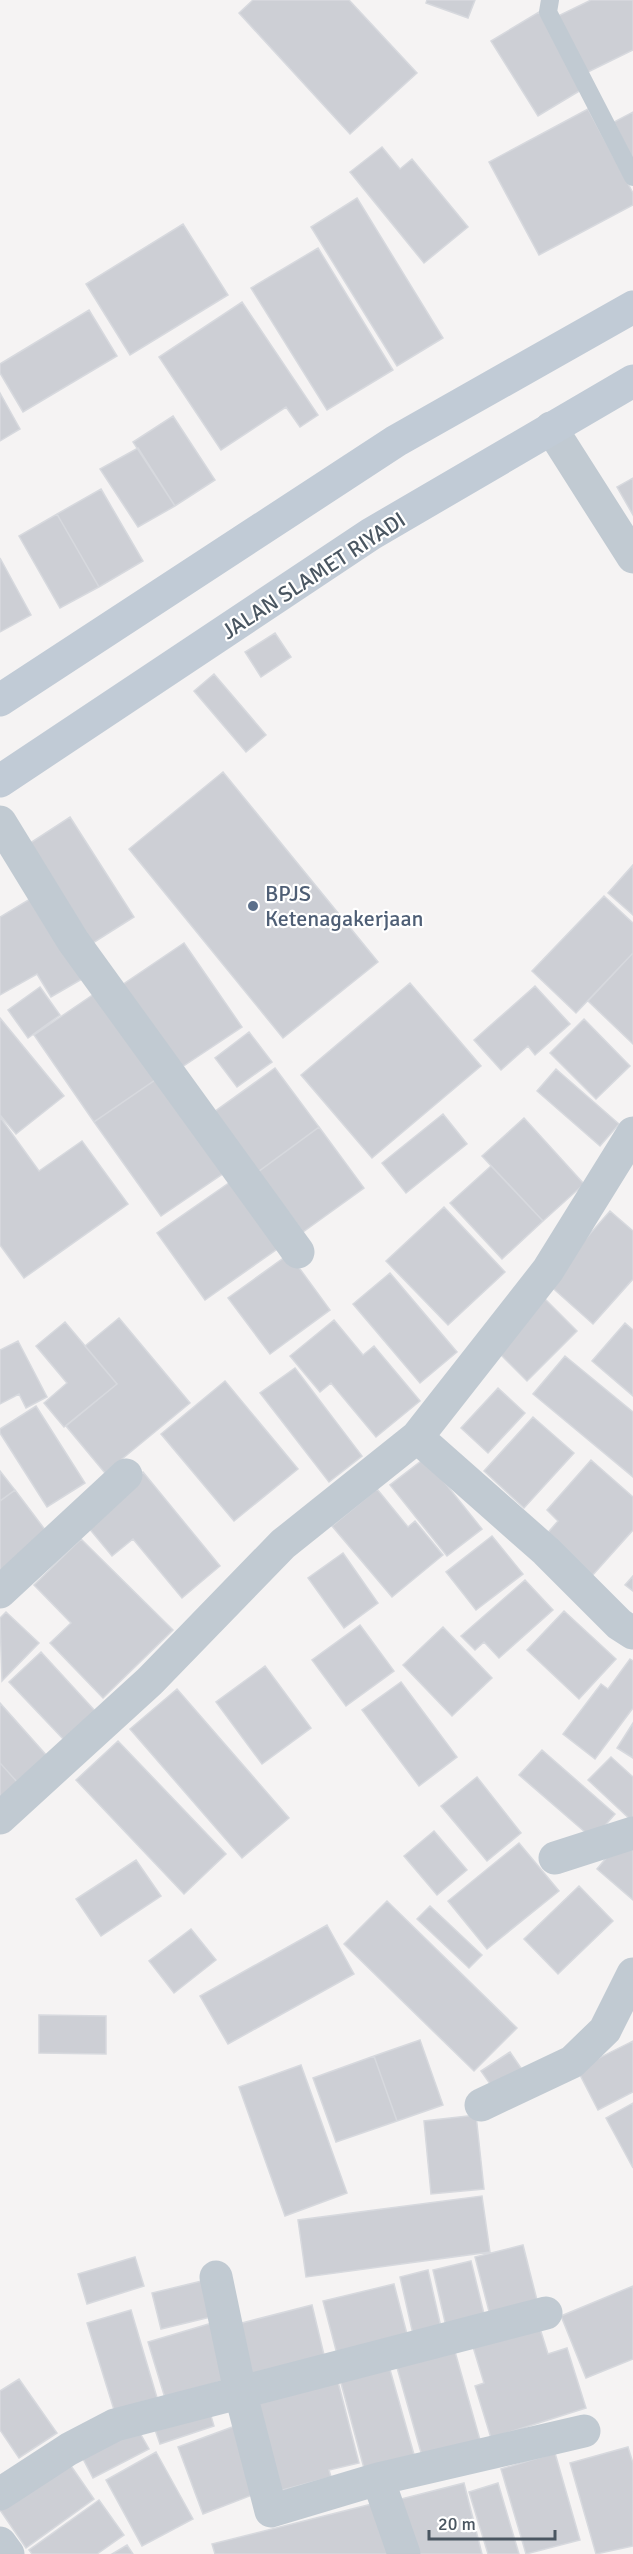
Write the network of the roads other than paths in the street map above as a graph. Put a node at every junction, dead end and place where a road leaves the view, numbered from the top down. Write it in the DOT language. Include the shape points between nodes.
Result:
graph roads {
  1 [pos="550,0"];
  2 [pos="633,177"];
  3 [pos="633,307"];
  4 [pos="633,381"];
  5 [pos="551,428"];
  6 [pos="633,557"];
  7 [pos="0,700"];
  8 [pos="0,781"];
  9 [pos="0,822"];
  10 [pos="633,1132"];
  11 [pos="298,1252"];
  12 [pos="417,1437"];
  13 [pos="126,1475"];
  14 [pos="0,1592"];
  15 [pos="633,1633"];
  16 [pos="0,1818"];
  17 [pos="633,1833"];
  18 [pos="555,1858"];
  19 [pos="633,1974"];
  20 [pos="481,2105"];
  21 [pos="216,2277"];
  22 [pos="546,2313"];
  23 [pos="240,2391"];
  24 [pos="584,2431"];
  25 [pos="378,2479"];
  26 [pos="0,2494"];
  27 [pos="0,2543"];
  28 [pos="8,2554"];
  29 [pos="404,2554"];
  1 -- 2 [label="lane" via="548,12"];
  3 -- 7 [label="main road" via="396,441"];
  4 -- 5 [label="main road, JALAN SLAMET RIYADI"];
  5 -- 6 [label="street"];
  5 -- 8 [label="main road, JALAN SLAMET RIYADI" via="371,534"];
  9 -- 11 [label="street" via="73,941"];
  10 -- 12 [label="street" via="548,1270"];
  12 -- 15 [label="street"];
  12 -- 16 [label="street" via="283,1544 150,1681"];
  13 -- 14 [label="street"];
  17 -- 18 [label="street"];
  19 -- 20 [label="street" via="604,2030 572,2062"];
  21 -- 23 [label="street"];
  22 -- 23 [label="street"];
  23 -- 25 [label="street" via="271,2511"];
  23 -- 26 [label="street" via="115,2425 69,2449"];
  24 -- 25 [label="street"];
  25 -- 29 [label="street"];
  27 -- 28 [label="street"];
}
